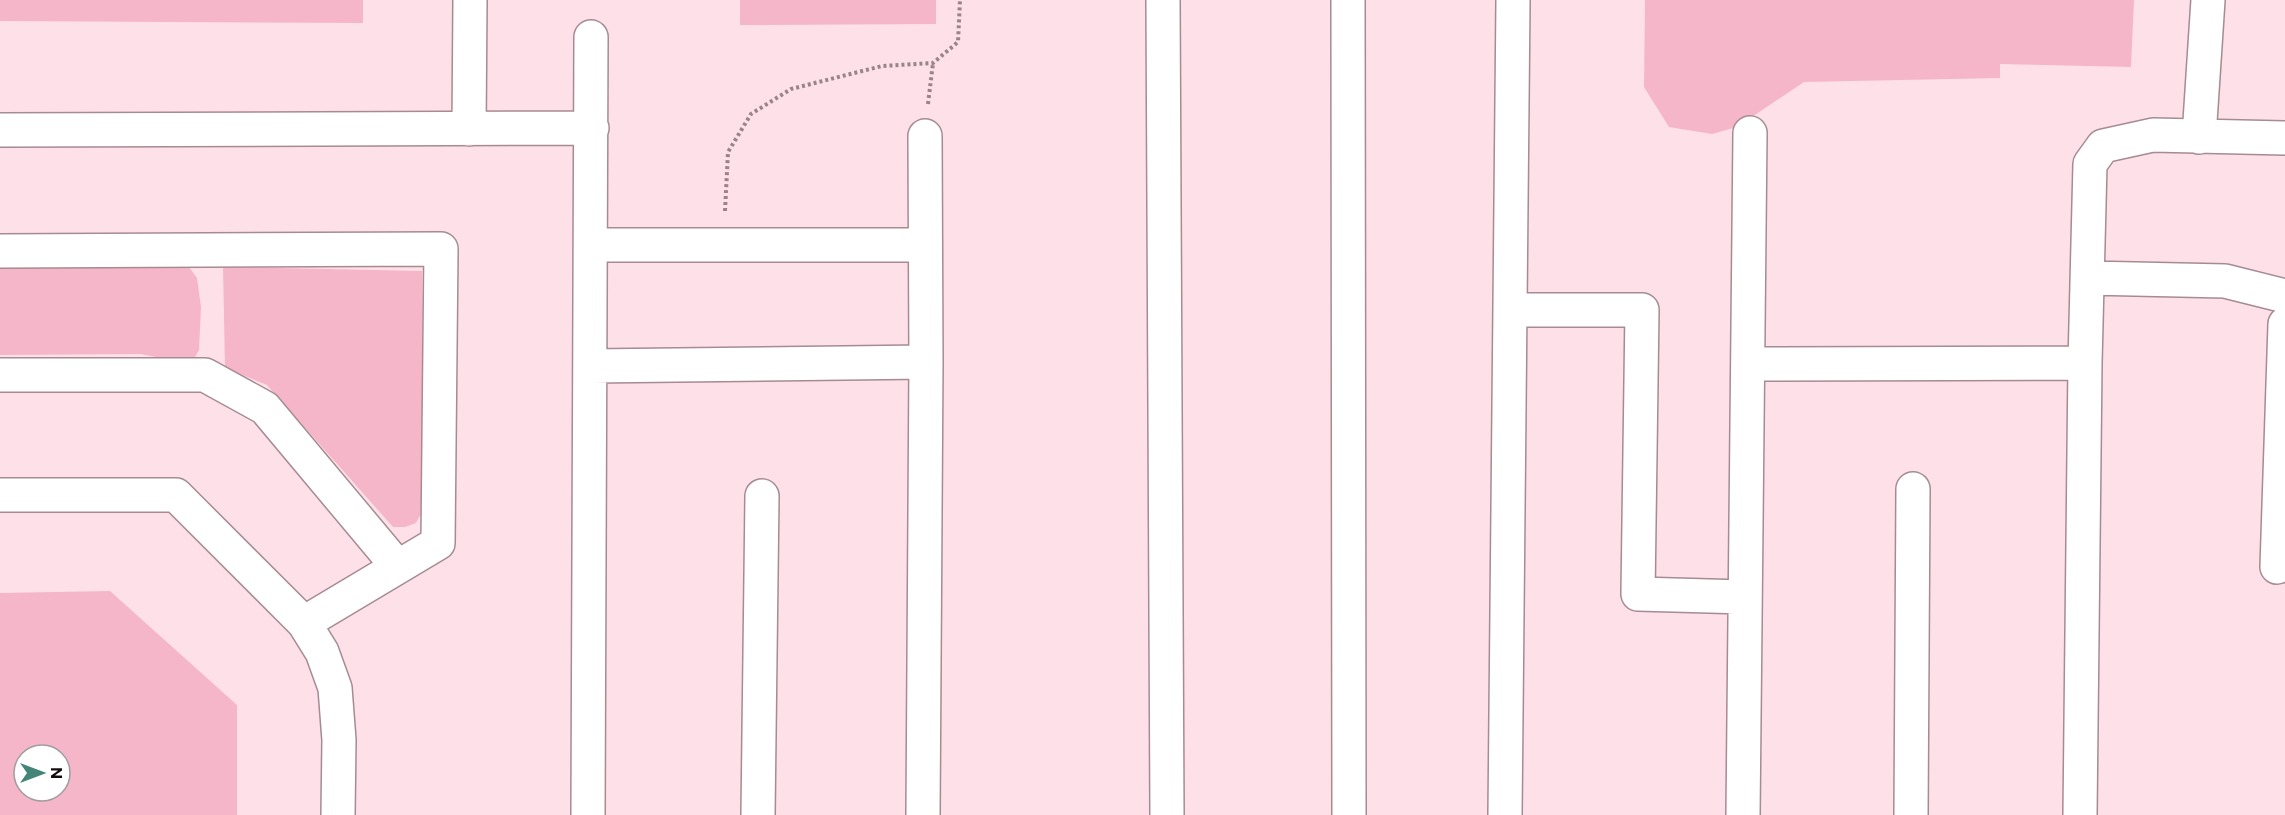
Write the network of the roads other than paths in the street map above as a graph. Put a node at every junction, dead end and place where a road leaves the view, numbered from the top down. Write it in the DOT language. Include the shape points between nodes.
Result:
graph roads {
  1 [pos="470,0"];
  2 [pos="1163,0"];
  3 [pos="1348,0"];
  4 [pos="1513,0"];
  5 [pos="2208,0"];
  6 [pos="591,37"];
  7 [pos="592,128"];
  8 [pos="469,129"];
  9 [pos="0,130"];
  10 [pos="1750,133"];
  11 [pos="925,136"];
  12 [pos="2199,137"];
  13 [pos="2285,138"];
  14 [pos="591,245"];
  15 [pos="925,245"];
  16 [pos="0,250"];
  17 [pos="2089,278"];
  18 [pos="2285,296"];
  19 [pos="1510,310"];
  20 [pos="2285,324"];
  21 [pos="926,362"];
  22 [pos="2085,363"];
  23 [pos="1748,364"];
  24 [pos="591,366"];
  25 [pos="0,375"];
  26 [pos="1913,489"];
  27 [pos="0,495"];
  28 [pos="762,496"];
  29 [pos="2282,513"];
  30 [pos="398,567"];
  31 [pos="2277,567"];
  32 [pos="1745,597"];
  33 [pos="304,623"];
  34 [pos="338,815"];
  35 [pos="588,815"];
  36 [pos="758,815"];
  37 [pos="923,815"];
  38 [pos="1167,815"];
  39 [pos="1349,815"];
  40 [pos="1505,815"];
  41 [pos="1743,815"];
  42 [pos="1911,815"];
  43 [pos="2080,815"];
  1 -- 8 [label="street"];
  2 -- 38 [label="street"];
  3 -- 39 [label="street"];
  4 -- 19 [label="street"];
  5 -- 12 [label="street"];
  6 -- 7 [label="street"];
  7 -- 8 [label="street"];
  7 -- 14 [label="street"];
  8 -- 9 [label="street"];
  10 -- 23 [label="street"];
  11 -- 15 [label="street"];
  12 -- 13 [label="street"];
  12 -- 17 [label="street" via="2153,135 2103,146 2090,164"];
  14 -- 15 [label="street"];
  14 -- 24 [label="street"];
  15 -- 21 [label="street"];
  16 -- 30 [label="street" via="441,249 438,543"];
  17 -- 18 [label="street" via="2225,281"];
  17 -- 22 [label="street"];
  19 -- 32 [label="street" via="1642,310 1638,594"];
  19 -- 40 [label="street"];
  20 -- 29 [label="street"];
  21 -- 24 [label="street"];
  21 -- 37 [label="street"];
  22 -- 23 [label="street"];
  22 -- 43 [label="street"];
  23 -- 32 [label="street"];
  24 -- 35 [label="street"];
  25 -- 30 [label="street" via="205,375 265,408"];
  26 -- 42 [label="street"];
  27 -- 33 [label="street" via="176,495"];
  28 -- 36 [label="street"];
  29 -- 31 [label="street"];
  30 -- 33 [label="street"];
  32 -- 41 [label="street"];
  33 -- 34 [label="street" via="322,652 334,688 339,740"];
}
